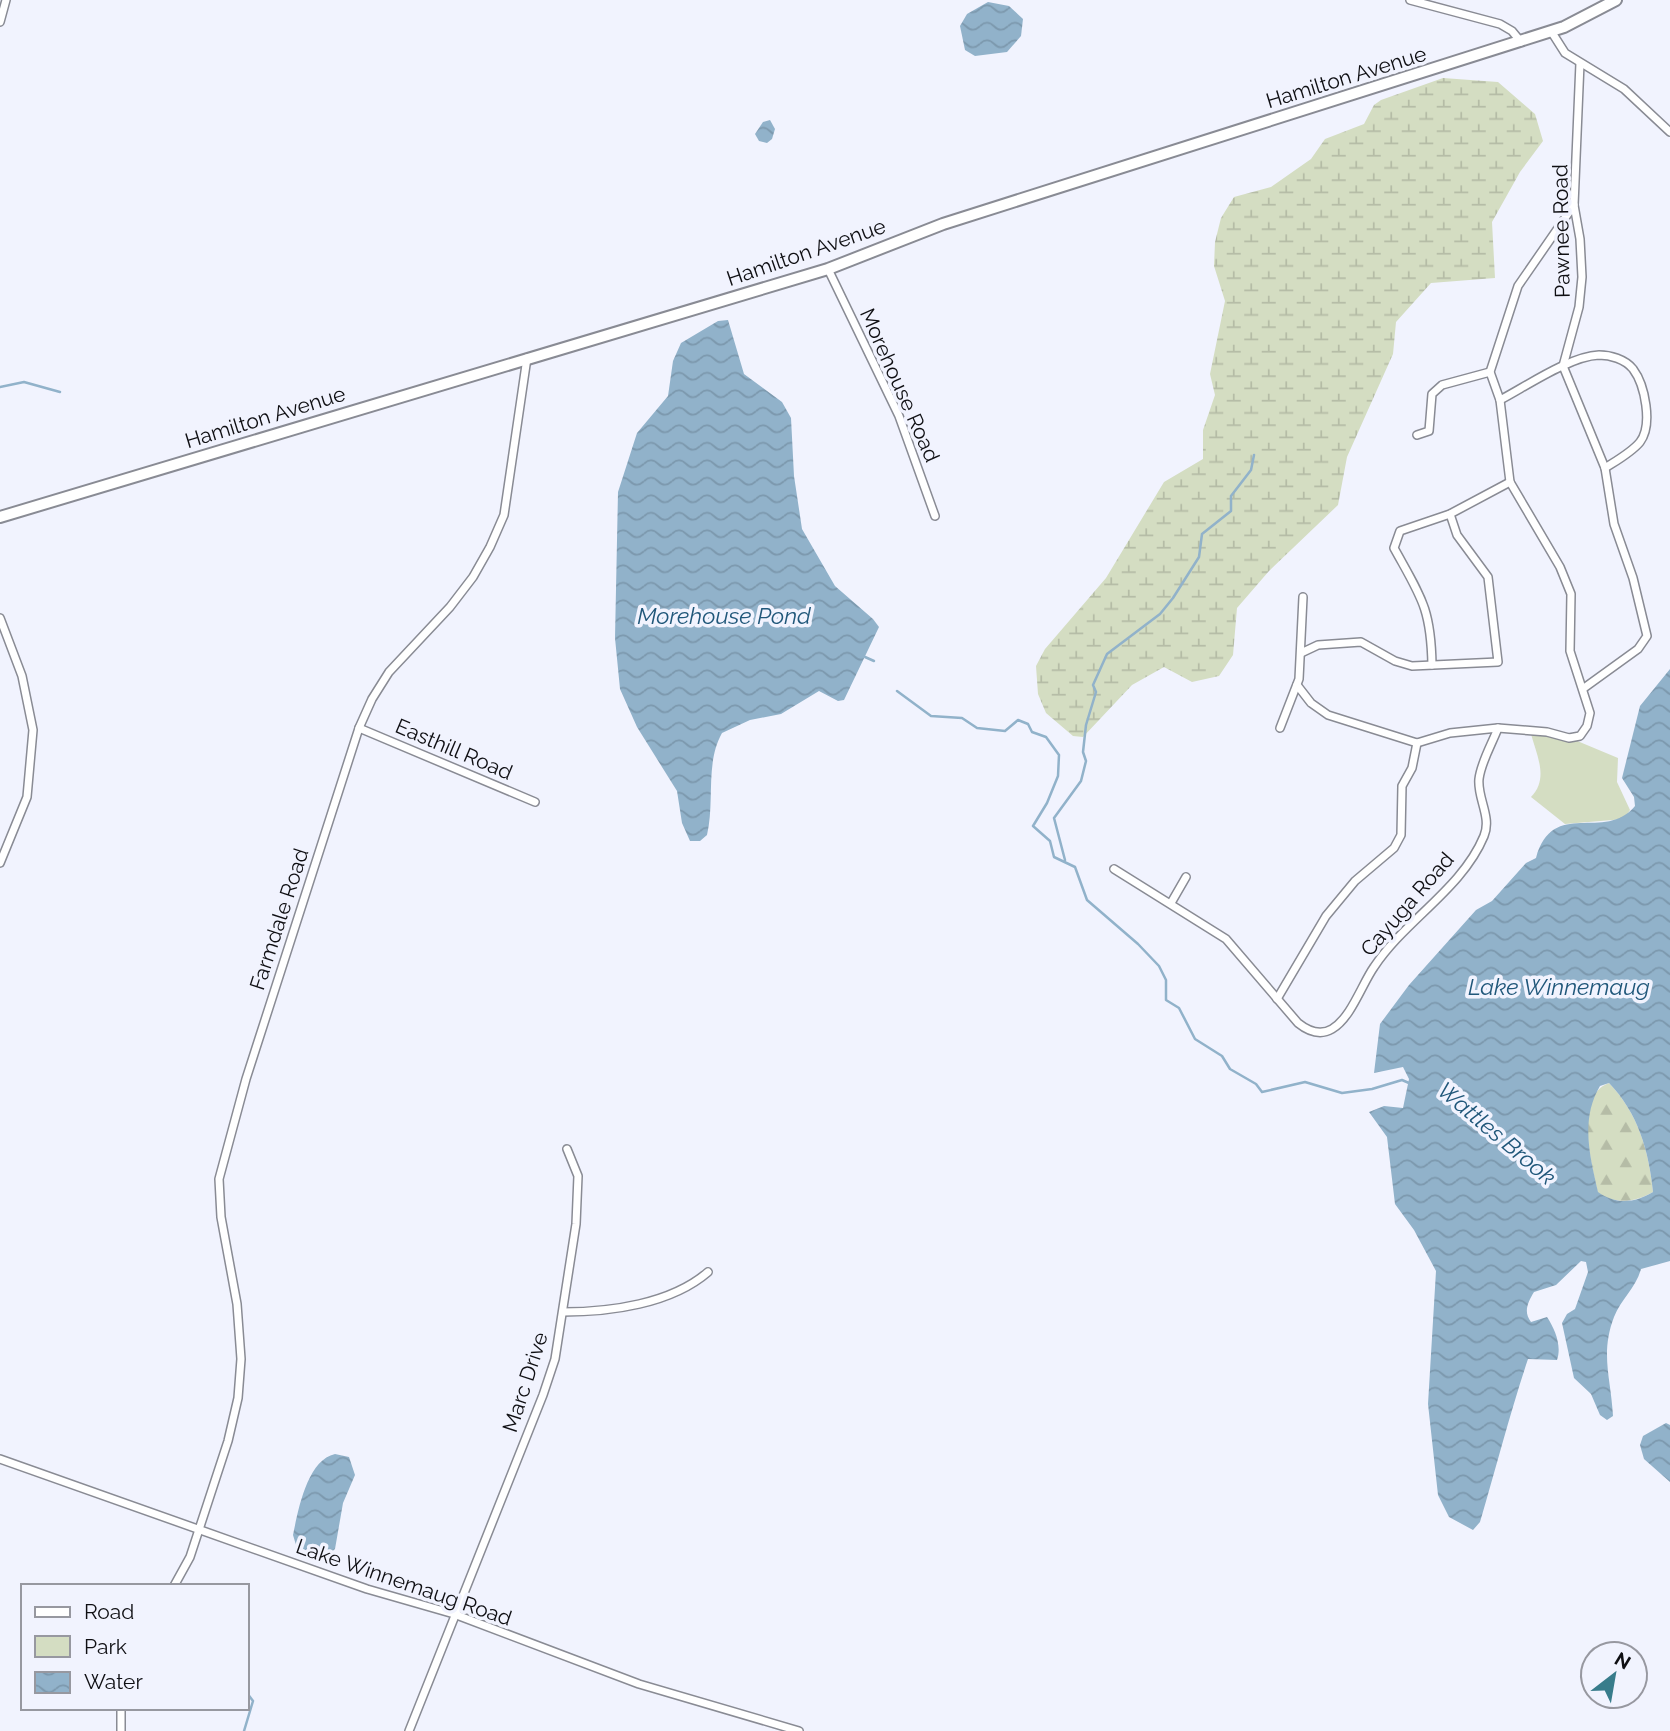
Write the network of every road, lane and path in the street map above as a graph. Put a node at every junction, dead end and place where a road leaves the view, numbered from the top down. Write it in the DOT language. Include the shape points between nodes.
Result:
graph roads {
  1 [pos="6,0"];
  2 [pos="1410,0"];
  3 [pos="1616,0"];
  4 [pos="0,22"];
  5 [pos="1551,31"];
  6 [pos="1521,41"];
  7 [pos="1580,63"];
  8 [pos="1670,132"];
  9 [pos="1574,205"];
  10 [pos="828,269"];
  11 [pos="527,358"];
  12 [pos="1563,366"];
  13 [pos="1490,372"];
  14 [pos="1500,400"];
  15 [pos="1418,435"];
  16 [pos="1605,468"];
  17 [pos="1510,482"];
  18 [pos="1450,514"];
  19 [pos="935,516"];
  20 [pos="0,517"];
  21 [pos="1303,597"];
  22 [pos="0,618"];
  23 [pos="1301,653"];
  24 [pos="1432,666"];
  25 [pos="1297,685"];
  26 [pos="1584,688"];
  27 [pos="1280,728"];
  28 [pos="1498,728"];
  29 [pos="359,729"];
  30 [pos="1417,743"];
  31 [pos="535,802"];
  32 [pos="0,863"];
  33 [pos="1114,869"];
  34 [pos="1186,877"];
  35 [pos="1171,903"];
  36 [pos="1277,999"];
  37 [pos="567,1149"];
  38 [pos="708,1272"];
  39 [pos="563,1312"];
  40 [pos="0,1459"];
  41 [pos="198,1531"];
  42 [pos="175,1584"];
  43 [pos="454,1614"];
  44 [pos="121,1710"];
  45 [pos="121,1731"];
  46 [pos="409,1731"];
  47 [pos="799,1731"];
  1 -- 4 [label="street"];
  2 -- 6 [label="street" via="1500,24"];
  3 -- 5 [label="street, Hamilton Avenue"];
  5 -- 6 [label="street, Hamilton Avenue"];
  5 -- 7 [label="street" via="1565,53"];
  6 -- 10 [label="street, Hamilton Avenue" via="943,224"];
  7 -- 8 [label="street" via="1624,89"];
  7 -- 9 [label="street, Pawnee Road"];
  9 -- 12 [label="street, Pawnee Road" via="1581,278 1579,307"];
  9 -- 13 [label="street" via="1518,286"];
  10 -- 11 [label="street, Hamilton Avenue"];
  10 -- 19 [label="street, Morehouse Road" via="899,416"];
  11 -- 20 [label="street, Hamilton Avenue"];
  11 -- 29 [label="street, Farmdale Road" via="503,515 489,547 464,589 390,672"];
  12 -- 14 [label="street"];
  12 -- 16 [label="street"];
  12 -- 16 [label="street" via="1595,355 1614,356 1633,369 1647,423 1640,442"];
  13 -- 14 [label="street"];
  13 -- 15 [label="street" via="1442,385 1432,394 1429,431"];
  14 -- 17 [label="street"];
  16 -- 26 [label="street" via="1614,524 1647,636 1638,649"];
  17 -- 18 [label="street"];
  17 -- 26 [label="street" via="1571,594 1570,651"];
  18 -- 24 [label="street" via="1400,531 1394,540 1394,548 1426,605"];
  18 -- 24 [label="street" via="1457,535 1489,577 1499,662"];
  21 -- 23 [label="street"];
  22 -- 32 [label="street" via="22,676 33,730 27,797"];
  23 -- 24 [label="street" via="1318,645 1361,642 1395,662"];
  23 -- 25 [label="street"];
  25 -- 27 [label="street"];
  25 -- 30 [label="street" via="1328,715"];
  26 -- 28 [label="street" via="1590,713 1580,736"];
  28 -- 30 [label="street" via="1451,733"];
  28 -- 36 [label="street, Cayuga Road" via="1479,775 1488,822 1484,836 1462,870 1381,957 1335,1028 1309,1031"];
  29 -- 31 [label="street, Easthill Road"];
  29 -- 41 [label="street, Farmdale Road" via="246,1079 219,1179 241,1359 238,1398"];
  30 -- 36 [label="street" via="1412,768 1402,786 1401,835 1394,848 1355,881 1325,916"];
  33 -- 35 [label="street, Cayuga Road"];
  34 -- 35 [label="street"];
  35 -- 36 [label="street, Cayuga Road" via="1226,939"];
  37 -- 39 [label="street, Marc Drive" via="578,1176"];
  38 -- 39 [label="street" via="688,1287 622,1308"];
  39 -- 43 [label="street, Marc Drive" via="544,1395"];
  40 -- 41 [label="street, Lake Winnemaug Road"];
  41 -- 42 [label="street, Farmdale Road"];
  41 -- 43 [label="street, Lake Winnemaug Road"];
  43 -- 46 [label="street, Marc Drive"];
  43 -- 47 [label="street, Lake Winnemaug Road" via="639,1684"];
  44 -- 45 [label="street"];
}
